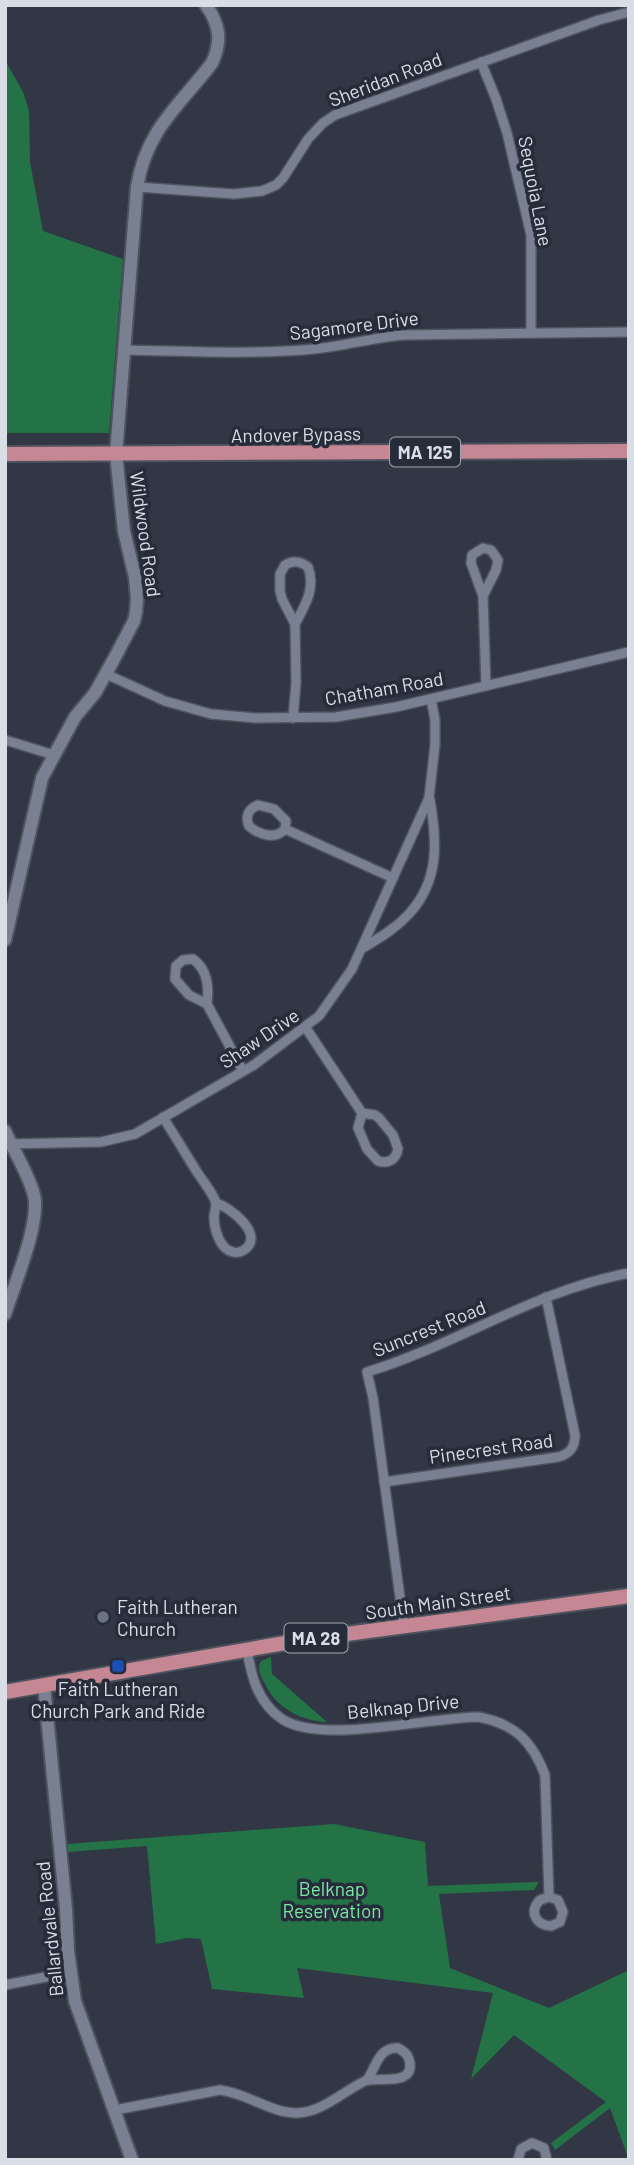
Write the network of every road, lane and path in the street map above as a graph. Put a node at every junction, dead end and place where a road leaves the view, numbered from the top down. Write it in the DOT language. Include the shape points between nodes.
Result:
graph roads {
  1 [pos="206,5"];
  2 [pos="629,12"];
  3 [pos="481,62"];
  4 [pos="137,187"];
  5 [pos="531,332"];
  6 [pos="629,332"];
  7 [pos="124,350"];
  8 [pos="629,452"];
  9 [pos="5,454"];
  10 [pos="116,454"];
  11 [pos="483,596"];
  12 [pos="295,624"];
  13 [pos="627,655"];
  14 [pos="106,674"];
  15 [pos="486,686"];
  16 [pos="431,699"];
  17 [pos="293,718"];
  18 [pos="5,740"];
  19 [pos="54,755"];
  20 [pos="429,798"];
  21 [pos="285,830"];
  22 [pos="393,878"];
  23 [pos="5,940"];
  24 [pos="362,949"];
  25 [pos="207,1004"];
  26 [pos="306,1028"];
  27 [pos="243,1071"];
  28 [pos="362,1113"];
  29 [pos="163,1117"];
  30 [pos="5,1131"];
  31 [pos="8,1144"];
  32 [pos="216,1203"];
  33 [pos="629,1273"];
  34 [pos="547,1297"];
  35 [pos="5,1314"];
  36 [pos="384,1482"];
  37 [pos="629,1596"];
  38 [pos="404,1627"];
  39 [pos="247,1649"];
  40 [pos="44,1685"];
  41 [pos="5,1692"];
  42 [pos="549,1897"];
  43 [pos="71,1972"];
  44 [pos="5,1985"];
  45 [pos="366,2080"];
  46 [pos="115,2110"];
  47 [pos="132,2160"];
  48 [pos="518,2160"];
  49 [pos="547,2160"];
  1 -- 4 [label="street, Wildwood Road" via="219,33 212,63 151,139"];
  2 -- 3 [label="street, Sheridan Road"];
  3 -- 4 [label="street, Sheridan Road" via="328,118 283,178 267,190 234,194"];
  3 -- 5 [label="street, Sequoia Lane" via="507,133 531,235"];
  4 -- 7 [label="street, Wildwood Road"];
  5 -- 6 [label="street, Sagamore Drive"];
  5 -- 7 [label="street, Sagamore Drive" via="384,336 285,351"];
  7 -- 10 [label="street, Wildwood Road"];
  8 -- 10 [label="main road, Andover Bypass / MA 125"];
  9 -- 10 [label="main road, Andover Bypass / MA 125"];
  10 -- 14 [label="street, Wildwood Road" via="137,599 135,621"];
  11 -- 11 [label="street" via="471,559 479,549 487,548 497,556 498,565"];
  11 -- 15 [label="street"];
  12 -- 12 [label="street" via="279,585 281,569 294,561 308,567 311,577 309,597"];
  12 -- 17 [label="street"];
  13 -- 15 [label="street, Chatham Road"];
  14 -- 17 [label="street, Chatham Road" via="165,701 211,714"];
  14 -- 19 [label="street, Wildwood Road"];
  15 -- 16 [label="street, Chatham Road"];
  16 -- 17 [label="street, Chatham Road" via="360,714"];
  16 -- 20 [label="street, Shaw Drive" via="435,759"];
  18 -- 19 [label="street"];
  19 -- 23 [label="street, Wildwood Road" via="38,792"];
  20 -- 22 [label="street, Shaw Drive"];
  20 -- 24 [label="street" via="436,849 427,885 397,926"];
  21 -- 21 [label="street" via="286,821 274,809 258,805 248,813 250,826 259,833 278,835"];
  21 -- 22 [label="street"];
  22 -- 24 [label="street, Shaw Drive"];
  24 -- 26 [label="street, Shaw Drive" via="339,989"];
  25 -- 25 [label="street" via="178,984 174,975 180,962 193,960 202,969 208,985"];
  25 -- 27 [label="street"];
  26 -- 27 [label="street, Shaw Drive"];
  26 -- 28 [label="street"];
  27 -- 29 [label="street, Shaw Drive"];
  28 -- 28 [label="street" via="358,1130 367,1149 377,1161 392,1160 398,1149 393,1135 377,1116"];
  29 -- 31 [label="street, Shaw Drive" via="135,1133 101,1143"];
  29 -- 32 [label="street"];
  30 -- 31 [label="street"];
  31 -- 35 [label="street" via="30,1183 36,1208"];
  32 -- 32 [label="street" via="232,1210 248,1231 248,1245 242,1251 228,1250 219,1238"];
  33 -- 34 [label="street, Suncrest Road"];
  34 -- 36 [label="street, Suncrest Road" via="367,1373"];
  34 -- 36 [label="street, Pinecrest Road" via="575,1435 572,1449 558,1457"];
  36 -- 38 [label="street, Suncrest Road"];
  37 -- 38 [label="main road, South Main Street / MA 28"];
  38 -- 39 [label="main road, South Main Street / MA 28"];
  39 -- 40 [label="main road, South Main Street / MA 28"];
  39 -- 42 [label="street, Belknap Drive" via="253,1679 265,1702 280,1718 298,1726 329,1731 479,1717 520,1734 540,1760 545,1775"];
  40 -- 41 [label="main road, South Main Street / MA 28"];
  40 -- 43 [label="street, Ballardvale Road"];
  43 -- 44 [label="street"];
  43 -- 46 [label="street, Ballardvale Road" via="79,2011"];
  45 -- 45 [label="street" via="388,2049 398,2048 407,2054 409,2069 401,2077"];
  45 -- 46 [label="street" via="304,2112 282,2111 220,2090"];
  46 -- 47 [label="street, Ballardvale Road"];
  48 -- 49 [label="street" via="521,2149 532,2143 544,2148"];
}
